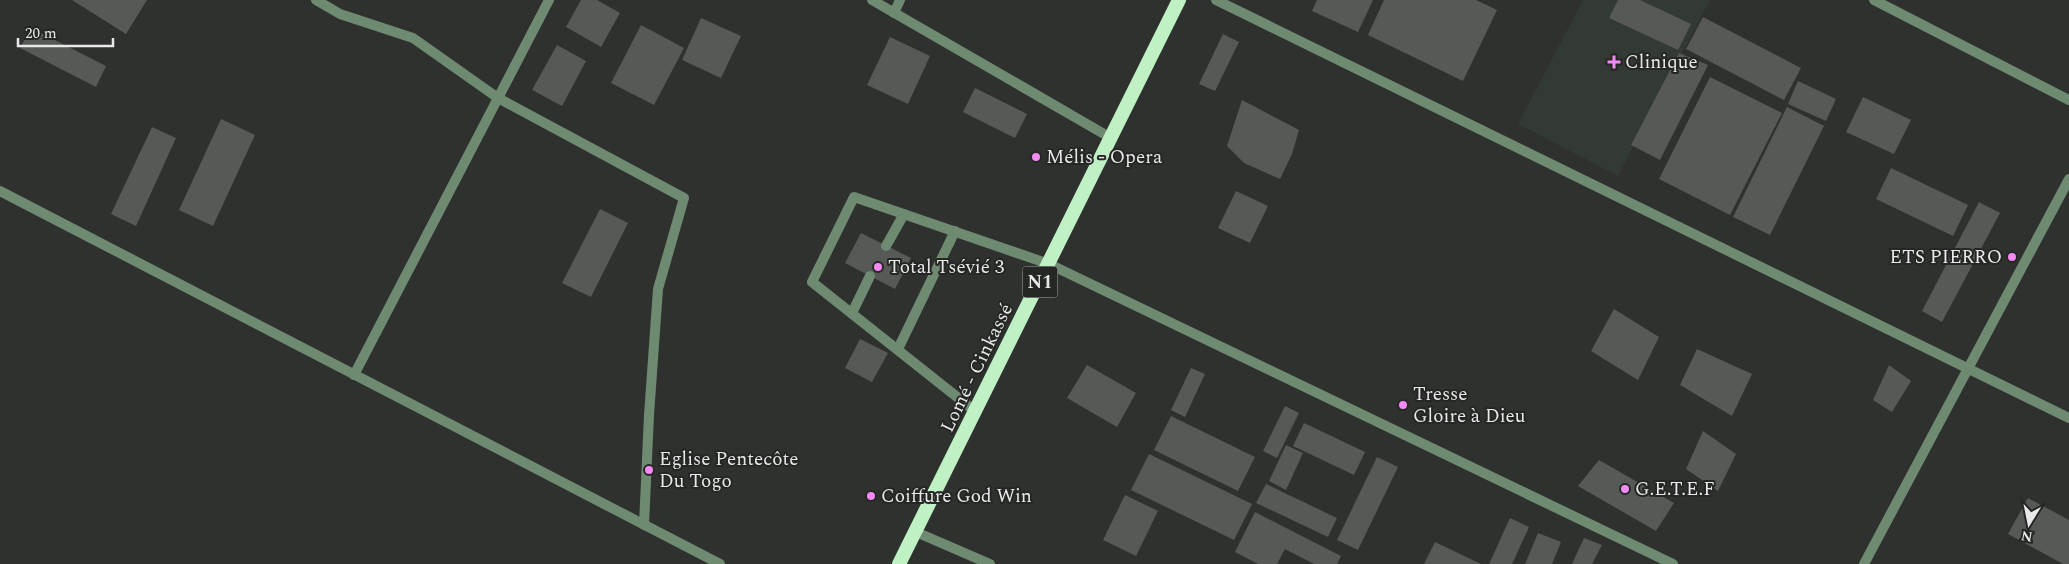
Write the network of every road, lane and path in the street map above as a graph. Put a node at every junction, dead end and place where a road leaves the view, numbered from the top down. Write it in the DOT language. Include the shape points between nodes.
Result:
graph roads {
  1 [pos="316,0"];
  2 [pos="550,0"];
  3 [pos="872,0"];
  4 [pos="900,0"];
  5 [pos="1179,0"];
  6 [pos="1216,0"];
  7 [pos="1874,0"];
  8 [pos="894,13"];
  9 [pos="498,98"];
  10 [pos="2069,100"];
  11 [pos="1111,138"];
  12 [pos="2069,179"];
  13 [pos="0,191"];
  14 [pos="904,214"];
  15 [pos="956,231"];
  16 [pos="886,246"];
  17 [pos="1049,264"];
  18 [pos="870,276"];
  19 [pos="852,313"];
  20 [pos="898,349"];
  21 [pos="1968,368"];
  22 [pos="354,375"];
  23 [pos="976,412"];
  24 [pos="2069,418"];
  25 [pos="644,525"];
  26 [pos="916,532"];
  27 [pos="720,564"];
  28 [pos="899,564"];
  29 [pos="990,564"];
  30 [pos="1673,564"];
  31 [pos="1864,564"];
  1 -- 9 [label="street" via="340,14 413,38"];
  2 -- 9 [label="street"];
  3 -- 8 [label="street"];
  4 -- 8 [label="street"];
  5 -- 11 [label="highway, Lomé - Cinkassé / N1"];
  6 -- 21 [label="street"];
  7 -- 10 [label="street"];
  8 -- 11 [label="street"];
  9 -- 22 [label="street"];
  9 -- 25 [label="street" via="684,198 658,289"];
  11 -- 17 [label="highway, Lomé - Cinkassé / N1"];
  12 -- 21 [label="street"];
  13 -- 22 [label="street"];
  14 -- 15 [label="street"];
  14 -- 16 [label="street"];
  14 -- 19 [label="street" via="854,196 812,282"];
  15 -- 17 [label="street"];
  15 -- 20 [label="street"];
  17 -- 23 [label="highway, Lomé - Cinkassé / N1"];
  17 -- 30 [label="street"];
  18 -- 19 [label="street"];
  19 -- 20 [label="street"];
  20 -- 23 [label="street"];
  21 -- 24 [label="street"];
  21 -- 31 [label="street"];
  22 -- 25 [label="street"];
  23 -- 26 [label="highway, Lomé - Cinkassé / N1"];
  25 -- 27 [label="street"];
  26 -- 28 [label="highway, Lomé - Cinkassé / N1"];
  26 -- 29 [label="street"];
}
